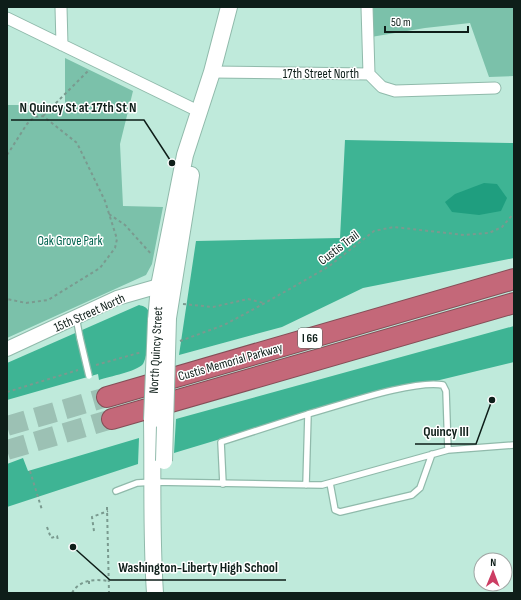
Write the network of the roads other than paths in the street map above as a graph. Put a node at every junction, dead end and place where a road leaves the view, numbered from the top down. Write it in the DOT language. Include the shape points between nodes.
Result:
graph roads {
  1 [pos="61,7"];
  2 [pos="229,7"];
  3 [pos="367,7"];
  4 [pos="7,18"];
  5 [pos="62,45"];
  6 [pos="212,72"];
  7 [pos="369,74"];
  8 [pos="495,88"];
  9 [pos="200,112"];
  10 [pos="514,279"];
  11 [pos="166,285"];
  12 [pos="514,303"];
  13 [pos="76,317"];
  14 [pos="7,349"];
  15 [pos="89,376"];
  16 [pos="107,397"];
  17 [pos="308,414"];
  18 [pos="112,420"];
  19 [pos="514,445"];
  20 [pos="448,450"];
  21 [pos="432,454"];
  22 [pos="158,482"];
  23 [pos="330,483"];
  24 [pos="223,484"];
  25 [pos="306,485"];
  26 [pos="116,491"];
  27 [pos="155,593"];
  28 [pos="159,593"];
  1 -- 5 [label="street"];
  2 -- 6 [label="main road, North Quincy Street"];
  3 -- 7 [label="street"];
  4 -- 5 [label="street"];
  5 -- 9 [label="street"];
  6 -- 7 [label="street, 17th Street North"];
  6 -- 9 [label="main road, North Quincy Street"];
  7 -- 8 [label="street, 17th Street North" via="382,87 395,91"];
  9 -- 11 [label="main road, North Quincy Street" via="185,155"];
  10 -- 16 [label="highway, Custis Memorial Parkway / I 66"];
  11 -- 13 [label="street, 15th Street North" via="117,298"];
  11 -- 22 [label="main road, North Quincy Street, bridge" via="152,420"];
  12 -- 18 [label="highway, Custis Memorial Parkway / I 66"];
  13 -- 14 [label="street, 15th Street North"];
  13 -- 15 [label="lane, bridge"];
  17 -- 20 [label="lane" via="406,388 443,385 446,391"];
  17 -- 24 [label="lane" via="221,442"];
  17 -- 25 [label="lane"];
  19 -- 20 [label="lane"];
  20 -- 21 [label="lane"];
  21 -- 23 [label="lane"];
  21 -- 23 [label="lane" via="420,488 412,495 340,512 335,510"];
  22 -- 24 [label="lane"];
  22 -- 26 [label="lane" via="137,483"];
  22 -- 27 [label="main road, North Quincy Street" via="152,558"];
  22 -- 28 [label="main road, North Quincy Street" via="162,558"];
  23 -- 25 [label="lane"];
  24 -- 25 [label="lane"];
}
